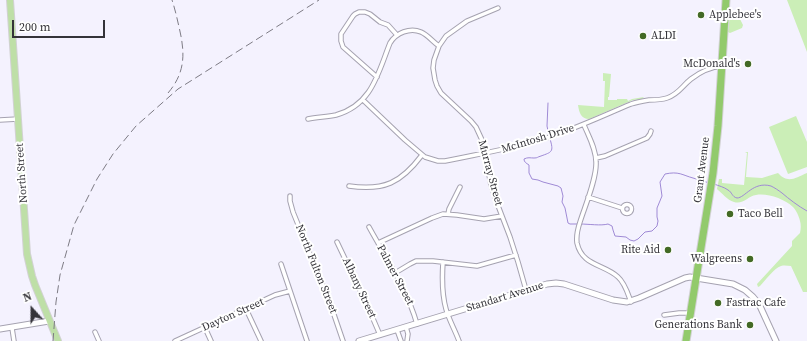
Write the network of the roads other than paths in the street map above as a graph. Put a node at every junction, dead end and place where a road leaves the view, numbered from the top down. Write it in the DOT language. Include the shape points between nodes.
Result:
graph roads {
  1 [pos="10,0"];
  2 [pos="726,0"];
  3 [pos="498,8"];
  4 [pos="397,35"];
  5 [pos="439,46"];
  6 [pos="722,66"];
  7 [pos="377,77"];
  8 [pos="363,100"];
  9 [pos="18,119"];
  10 [pos="308,119"];
  11 [pos="0,120"];
  12 [pos="584,125"];
  13 [pos="651,131"];
  14 [pos="485,153"];
  15 [pos="422,155"];
  16 [pos="596,158"];
  17 [pos="349,186"];
  18 [pos="460,187"];
  19 [pos="290,196"];
  20 [pos="588,197"];
  21 [pos="622,208"];
  22 [pos="448,214"];
  23 [pos="502,216"];
  24 [pos="369,227"];
  25 [pos="338,242"];
  26 [pos="378,243"];
  27 [pos="516,255"];
  28 [pos="443,262"];
  29 [pos="281,264"];
  30 [pos="394,273"];
  31 [pos="696,278"];
  32 [pos="526,290"];
  33 [pos="290,291"];
  34 [pos="631,302"];
  35 [pos="246,309"];
  36 [pos="690,313"];
  37 [pos="447,314"];
  38 [pos="664,315"];
  39 [pos="49,321"];
  40 [pos="417,324"];
  41 [pos="406,327"];
  42 [pos="12,328"];
  43 [pos="204,328"];
  44 [pos="0,329"];
  45 [pos="397,330"];
  46 [pos="95,332"];
  47 [pos="380,335"];
  48 [pos="14,341"];
  49 [pos="58,341"];
  50 [pos="99,341"];
  51 [pos="176,341"];
  52 [pos="211,341"];
  53 [pos="261,341"];
  54 [pos="307,341"];
  55 [pos="343,341"];
  56 [pos="359,341"];
  57 [pos="401,341"];
  58 [pos="407,341"];
  59 [pos="459,341"];
  60 [pos="686,341"];
  61 [pos="776,341"];
  1 -- 9 [label="main road, North Street"];
  2 -- 6 [label="highway, Grant Avenue"];
  3 -- 5 [label="street, Murray Street" via="463,24 446,36"];
  4 -- 5 [label="street" via="411,30 420,32"];
  4 -- 7 [label="street" via="390,43"];
  4 -- 7 [label="street" via="388,25 365,12 354,15 341,34 343,47"];
  5 -- 14 [label="street, Murray Street" via="433,66 437,86 474,124"];
  6 -- 12 [label="street, McIntosh Drive" via="716,66 691,78 678,92 668,98 631,104"];
  6 -- 31 [label="highway, Grant Avenue" via="716,152"];
  7 -- 8 [label="street"];
  8 -- 10 [label="street" via="344,112"];
  8 -- 15 [label="street, McIntosh Drive"];
  9 -- 11 [label="street"];
  9 -- 39 [label="main road, North Street" via="28,262"];
  12 -- 14 [label="street, McIntosh Drive" via="542,140"];
  12 -- 16 [label="street"];
  13 -- 16 [label="street" via="647,138"];
  14 -- 15 [label="street, McIntosh Drive" via="438,161"];
  14 -- 23 [label="street, Murray Street" via="491,185"];
  15 -- 17 [label="street" via="406,173 389,184 372,188"];
  16 -- 20 [label="street"];
  18 -- 22 [label="street"];
  19 -- 55 [label="street, North Fulton Street" via="293,212"];
  20 -- 21 [label="street"];
  20 -- 34 [label="street" via="578,230 578,248 589,261 620,278"];
  22 -- 23 [label="street" via="484,219"];
  22 -- 26 [label="street" via="432,218"];
  23 -- 27 [label="street, Murray Street"];
  24 -- 26 [label="street, Palmer Street"];
  25 -- 47 [label="street, Albany Street"];
  26 -- 30 [label="street, Palmer Street"];
  27 -- 28 [label="street" via="478,266"];
  27 -- 32 [label="street, Murray Street"];
  28 -- 30 [label="street" via="416,261"];
  28 -- 37 [label="street" via="444,304"];
  29 -- 33 [label="street"];
  30 -- 40 [label="street, Palmer Street" via="411,304"];
  31 -- 34 [label="street" via="685,278"];
  31 -- 36 [label="highway, Grant Avenue"];
  31 -- 61 [label="street" via="734,284 749,293 760,307"];
  32 -- 34 [label="street, Standart Avenue" via="556,283 619,302"];
  32 -- 37 [label="street, Standart Avenue"];
  33 -- 35 [label="street, Dayton Street" via="282,292"];
  33 -- 54 [label="street"];
  35 -- 43 [label="street, Dayton Street"];
  35 -- 53 [label="street"];
  36 -- 38 [label="street"];
  36 -- 60 [label="highway, Grant Avenue"];
  37 -- 40 [label="street, Standart Avenue"];
  37 -- 59 [label="street"];
  39 -- 42 [label="street"];
  39 -- 49 [label="main road, North Street"];
  40 -- 41 [label="street, Standart Avenue"];
  41 -- 45 [label="street, Standart Avenue"];
  41 -- 58 [label="street"];
  42 -- 44 [label="street"];
  42 -- 48 [label="street"];
  43 -- 51 [label="street, Dayton Street"];
  43 -- 52 [label="street"];
  45 -- 47 [label="street, Standart Avenue"];
  45 -- 57 [label="street"];
  46 -- 50 [label="street"];
  47 -- 56 [label="street, Standart Avenue"];
}
